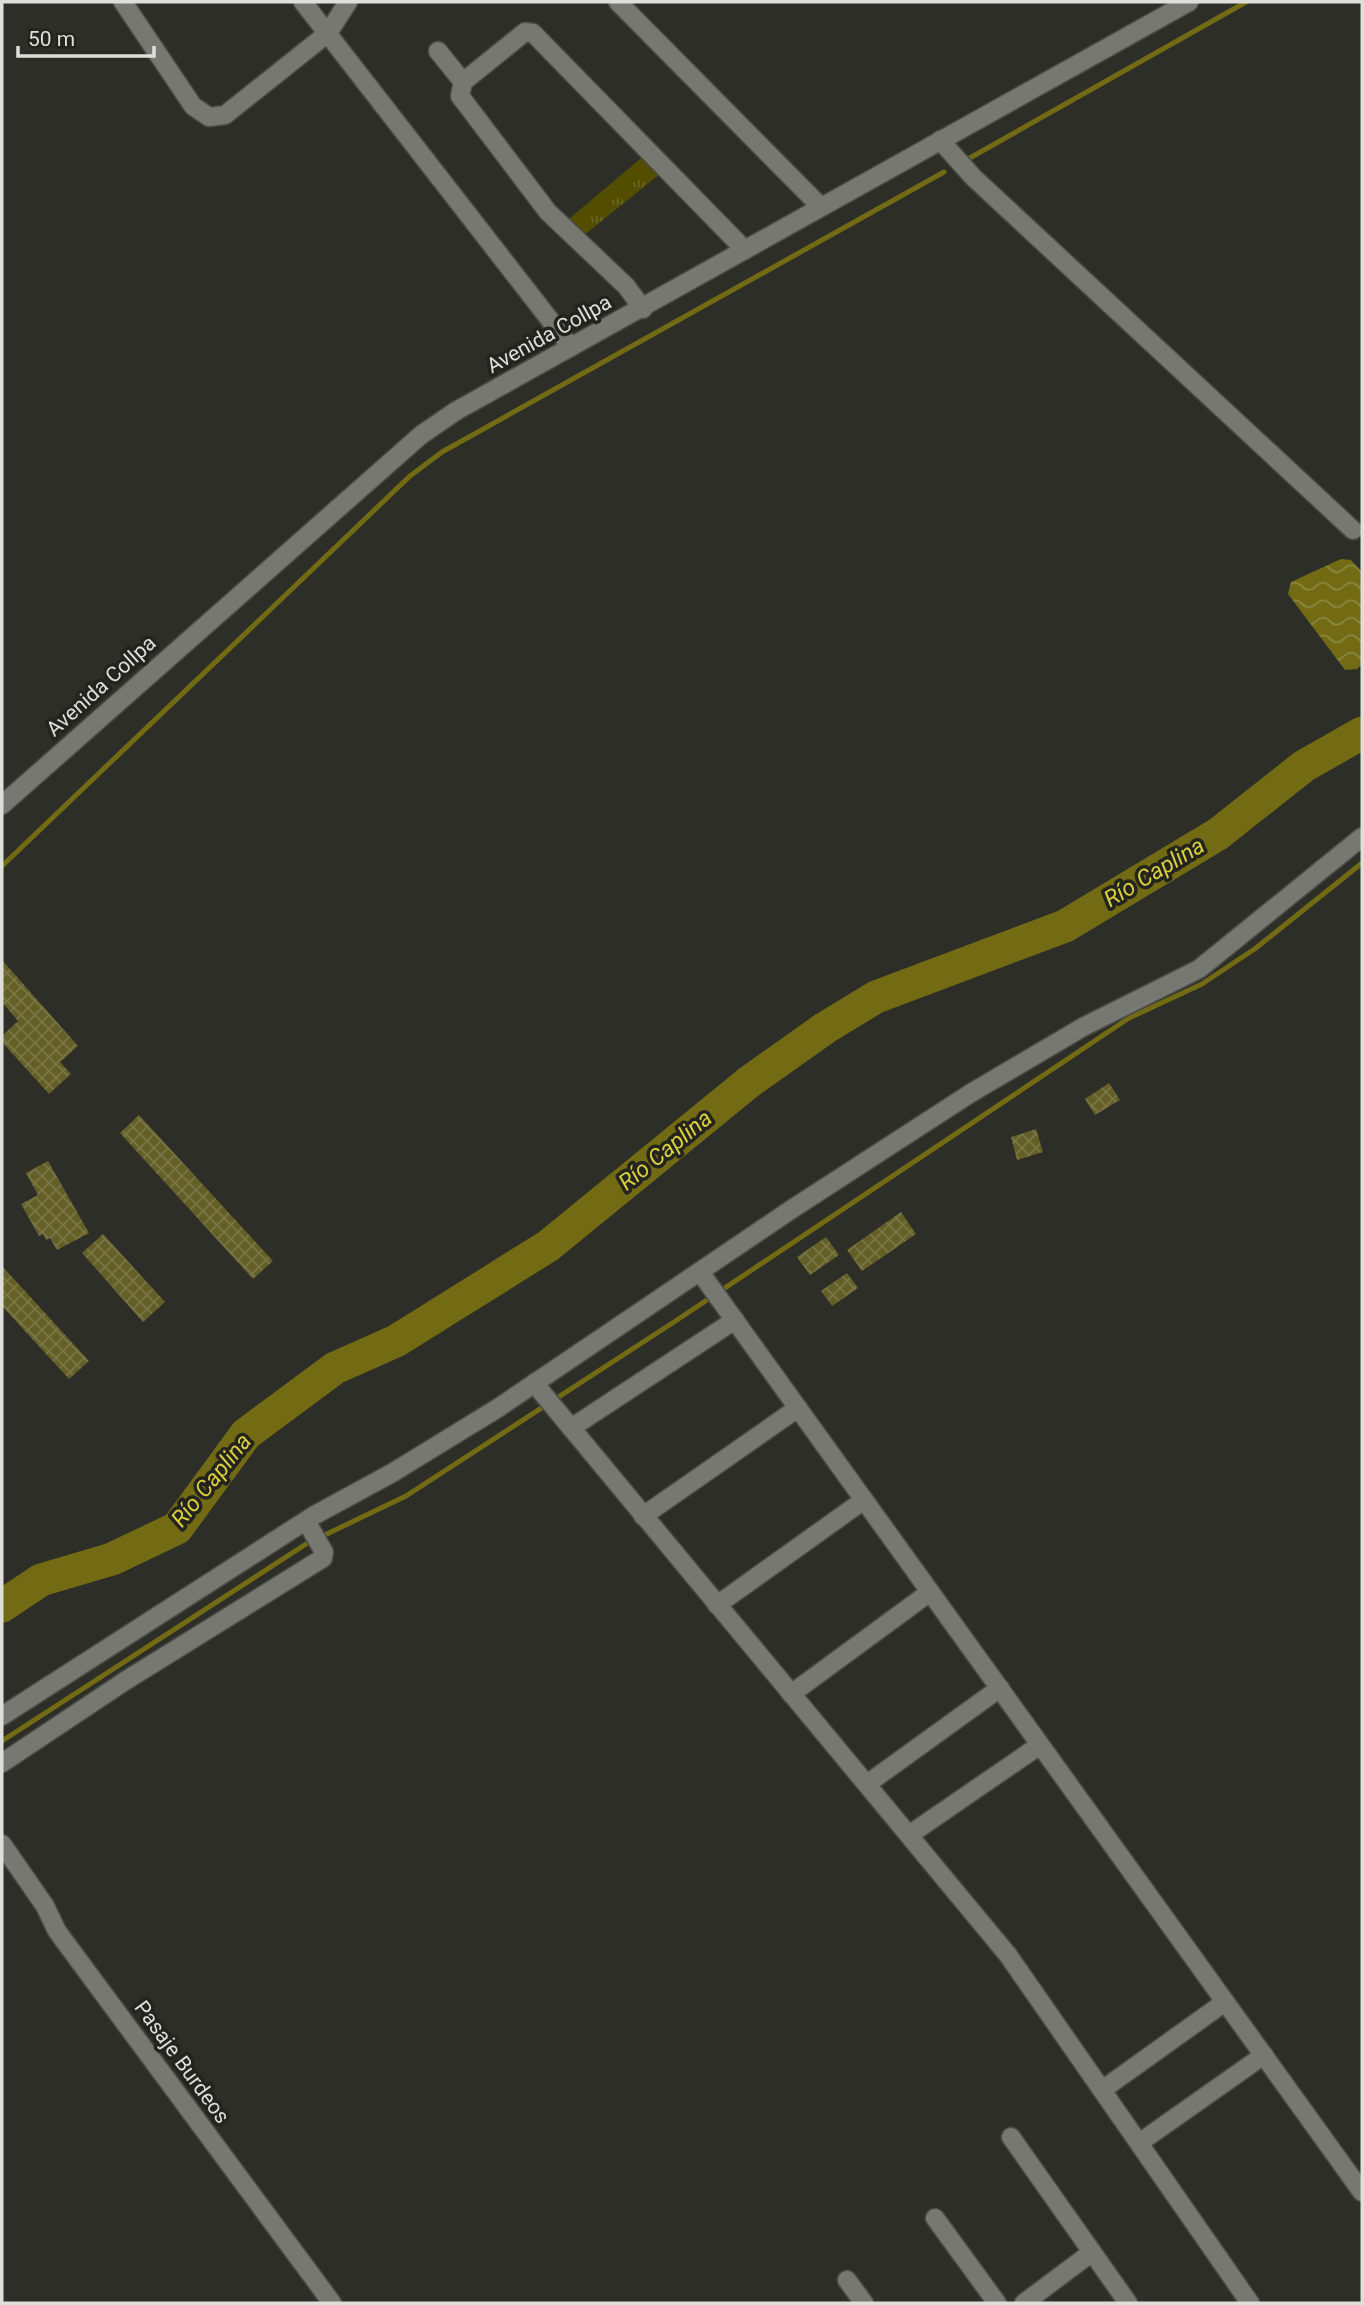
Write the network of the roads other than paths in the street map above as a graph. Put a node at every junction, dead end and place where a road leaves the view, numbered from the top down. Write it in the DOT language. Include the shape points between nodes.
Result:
graph roads {
  1 [pos="123,2"];
  2 [pos="303,2"];
  3 [pos="348,2"];
  4 [pos="618,2"];
  5 [pos="1189,2"];
  6 [pos="328,33"];
  7 [pos="438,51"];
  8 [pos="463,82"];
  9 [pos="940,140"];
  10 [pos="821,207"];
  11 [pos="745,250"];
  12 [pos="643,309"];
  13 [pos="571,347"];
  14 [pos="1353,530"];
  15 [pos="2,805"];
  16 [pos="1362,837"];
  17 [pos="699,1272"];
  18 [pos="735,1320"];
  19 [pos="544,1396"];
  20 [pos="798,1408"];
  21 [pos="571,1428"];
  22 [pos="864,1500"];
  23 [pos="643,1516"];
  24 [pos="313,1533"];
  25 [pos="930,1592"];
  26 [pos="717,1605"];
  27 [pos="1000,1688"];
  28 [pos="791,1693"];
  29 [pos="2,1716"];
  30 [pos="1040,1745"];
  31 [pos="2,1763"];
  32 [pos="867,1784"];
  33 [pos="909,1835"];
  34 [pos="2,1844"];
  35 [pos="1226,2002"];
  36 [pos="1264,2055"];
  37 [pos="1102,2090"];
  38 [pos="1011,2137"];
  39 [pos="1139,2143"];
  40 [pos="1362,2192"];
  41 [pos="935,2218"];
  42 [pos="1091,2253"];
  43 [pos="847,2280"];
  44 [pos="331,2303"];
  45 [pos="864,2303"];
  46 [pos="997,2303"];
  47 [pos="1024,2303"];
  48 [pos="1128,2303"];
  49 [pos="1250,2303"];
  1 -- 6 [label="street" via="193,106 209,117 225,116"];
  2 -- 6 [label="street"];
  3 -- 6 [label="street"];
  4 -- 10 [label="street"];
  5 -- 9 [label="street, Avenida Collpa"];
  6 -- 13 [label="street"];
  7 -- 8 [label="street"];
  8 -- 11 [label="street" via="519,36 533,33"];
  8 -- 12 [label="street" via="460,96 548,212 626,286"];
  9 -- 10 [label="street, Avenida Collpa"];
  9 -- 14 [label="street" via="973,177"];
  10 -- 11 [label="street, Avenida Collpa"];
  11 -- 12 [label="street, Avenida Collpa"];
  12 -- 13 [label="street, Avenida Collpa"];
  13 -- 15 [label="street, Avenida Collpa" via="421,435"];
  16 -- 17 [label="street" via="1199,969 1083,1027 971,1093"];
  17 -- 18 [label="street"];
  17 -- 19 [label="street"];
  18 -- 20 [label="street"];
  18 -- 21 [label="street"];
  19 -- 21 [label="street"];
  19 -- 24 [label="street" via="392,1473"];
  20 -- 22 [label="street"];
  20 -- 23 [label="street"];
  21 -- 23 [label="street"];
  22 -- 25 [label="street"];
  22 -- 26 [label="street"];
  23 -- 26 [label="street"];
  24 -- 29 [label="street"];
  24 -- 31 [label="street" via="323,1558"];
  25 -- 27 [label="street"];
  25 -- 28 [label="street"];
  26 -- 28 [label="street"];
  27 -- 30 [label="street"];
  27 -- 32 [label="street"];
  28 -- 32 [label="street"];
  30 -- 33 [label="street"];
  30 -- 35 [label="street"];
  32 -- 33 [label="street"];
  33 -- 37 [label="street" via="1008,1955"];
  34 -- 44 [label="street, Pasaje Burdeos" via="46,1906 57,1931"];
  35 -- 36 [label="street"];
  35 -- 37 [label="street"];
  36 -- 39 [label="street"];
  36 -- 40 [label="street"];
  37 -- 39 [label="street"];
  38 -- 42 [label="street"];
  39 -- 49 [label="street"];
  41 -- 46 [label="street"];
  42 -- 47 [label="street"];
  42 -- 48 [label="street"];
  43 -- 45 [label="street"];
}
